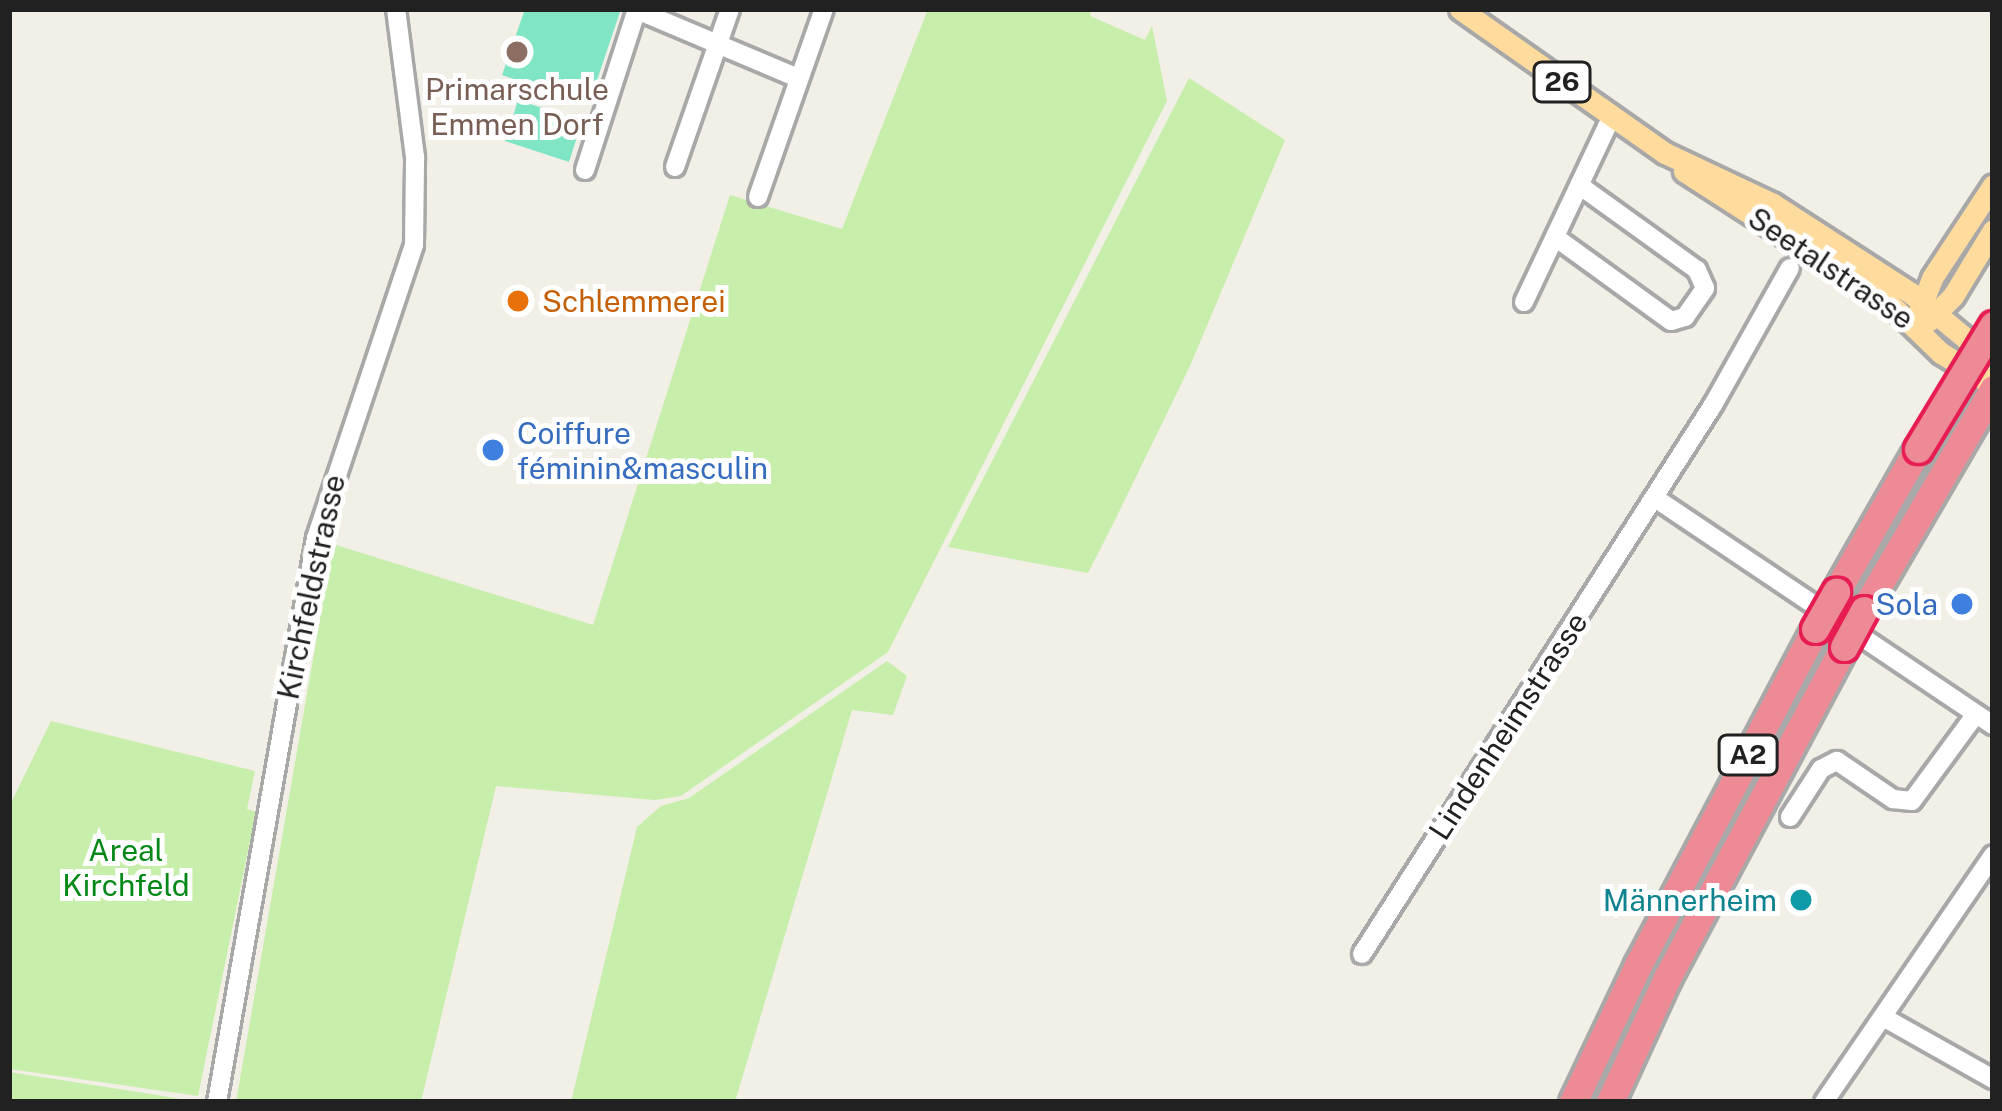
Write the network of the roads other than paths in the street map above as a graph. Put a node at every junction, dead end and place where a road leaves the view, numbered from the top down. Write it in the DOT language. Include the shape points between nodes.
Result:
graph roads {
  1 [pos="396,9"];
  2 [pos="730,9"];
  3 [pos="824,9"];
  4 [pos="1460,9"];
  5 [pos="637,10"];
  6 [pos="717,45"];
  7 [pos="798,79"];
  8 [pos="1611,118"];
  9 [pos="1667,154"];
  10 [pos="675,167"];
  11 [pos="585,170"];
  12 [pos="1579,185"];
  13 [pos="1993,185"];
  14 [pos="758,196"];
  15 [pos="1993,230"];
  16 [pos="1960,234"];
  17 [pos="1555,237"];
  18 [pos="1790,268"];
  19 [pos="1890,281"];
  20 [pos="1524,302"];
  21 [pos="1926,314"];
  22 [pos="1993,326"];
  23 [pos="1993,361"];
  24 [pos="1993,387"];
  25 [pos="1655,498"];
  26 [pos="1976,714"];
  27 [pos="1993,725"];
  28 [pos="1790,818"];
  29 [pos="1993,854"];
  30 [pos="1362,954"];
  31 [pos="1882,1017"];
  32 [pos="1993,1079"];
  33 [pos="217,1102"];
  34 [pos="1574,1102"];
  35 [pos="1610,1102"];
  36 [pos="1825,1102"];
  1 -- 33 [label="street, Kirchfeldstrasse" via="418,188 414,245 316,538"];
  2 -- 6 [label="street"];
  3 -- 7 [label="street"];
  4 -- 8 [label="main road, Seetalstrasse / 26"];
  5 -- 6 [label="street"];
  5 -- 11 [label="street"];
  6 -- 7 [label="street"];
  6 -- 10 [label="street"];
  7 -- 14 [label="street"];
  8 -- 9 [label="main road, Seetalstrasse / 26"];
  8 -- 12 [label="street"];
  9 -- 19 [label="main road, Seetalstrasse / 26" via="1774,204"];
  9 -- 21 [label="main road, Seetalstrasse / 26" via="1691,177"];
  12 -- 17 [label="street"];
  12 -- 17 [label="street" via="1697,270 1705,288 1685,317 1671,321"];
  13 -- 16 [label="main road"];
  15 -- 21 [label="main road"];
  16 -- 19 [label="main road" via="1915,272"];
  16 -- 21 [label="main road"];
  17 -- 20 [label="street"];
  18 -- 25 [label="street, Lindenheimstrasse"];
  19 -- 21 [label="main road, Seetalstrasse / 26"];
  21 -- 23 [label="main road, Seetalstrasse / 26"];
  21 -- 24 [label="main road, Seetalstrasse / 26" via="1942,353"];
  22 -- 34 [label="highway, A2, bridge" via="1815,629"];
  24 -- 35 [label="highway, A2, bridge" via="1667,977"];
  25 -- 26 [label="street"];
  25 -- 30 [label="street, Lindenheimstrasse"];
  26 -- 27 [label="street"];
  26 -- 28 [label="street" via="1912,801 1893,799 1837,761 1821,769"];
  29 -- 31 [label="street"];
  31 -- 32 [label="street"];
  31 -- 36 [label="street"];
}
